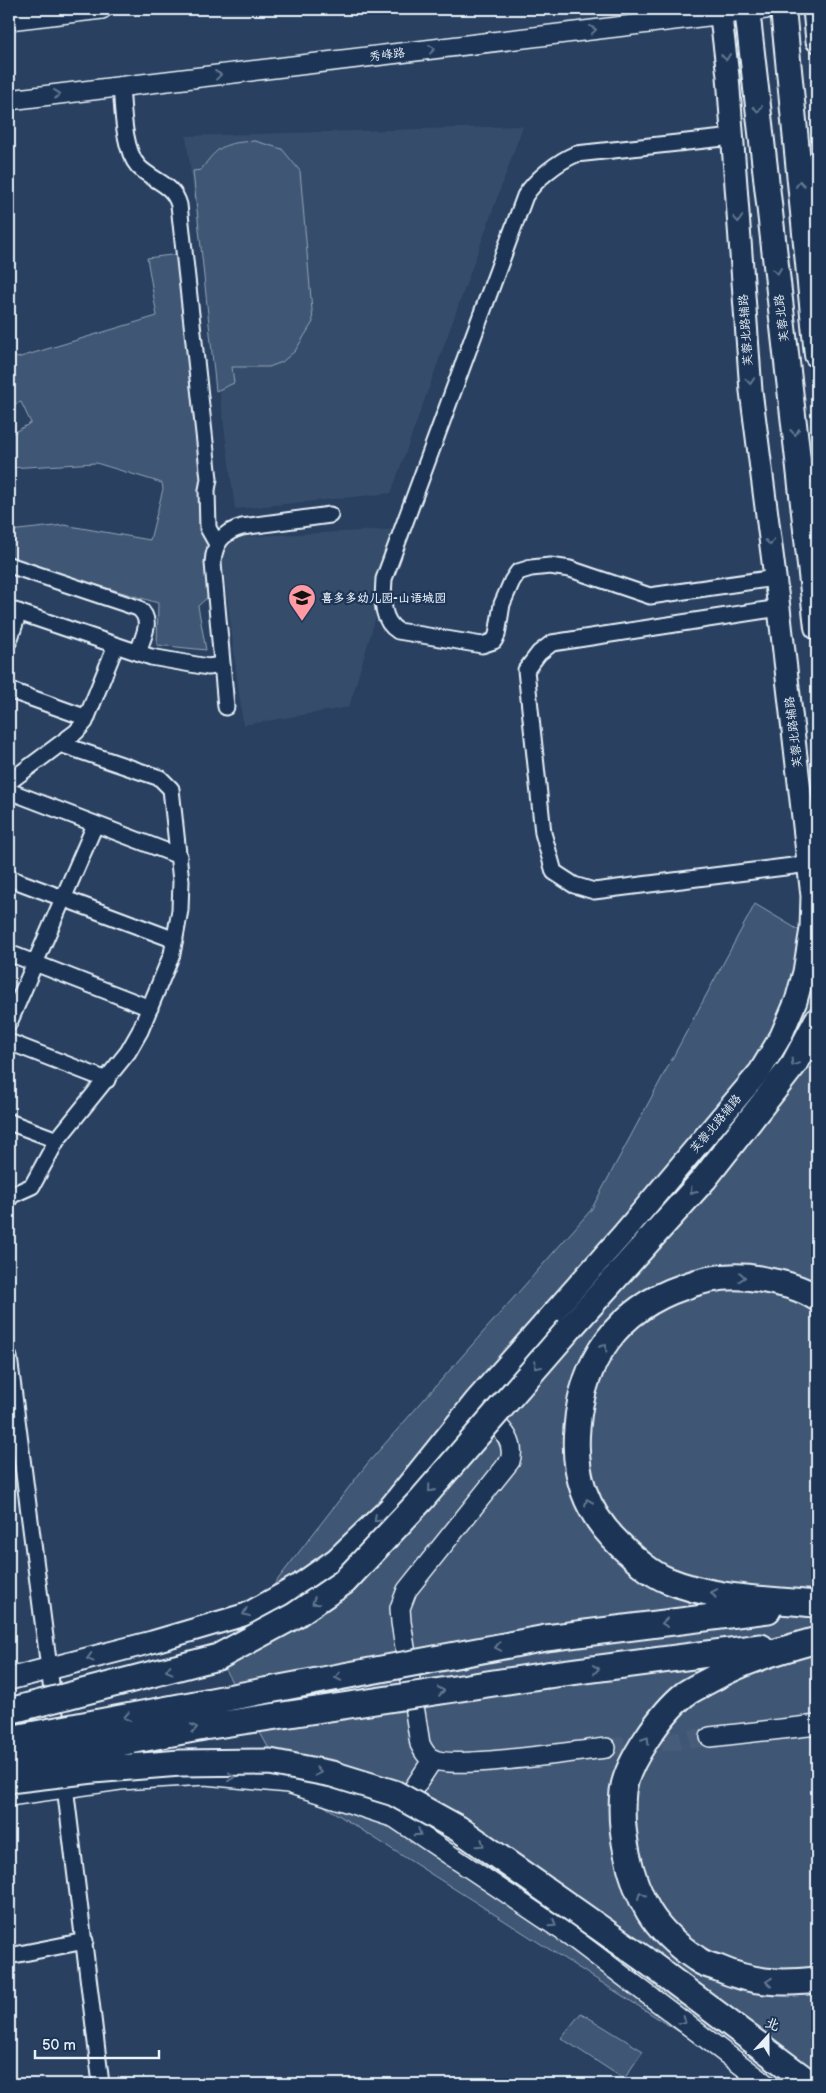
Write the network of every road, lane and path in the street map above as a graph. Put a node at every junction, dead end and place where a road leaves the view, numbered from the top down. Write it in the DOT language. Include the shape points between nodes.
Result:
graph roads {
  1 [pos="102,9"];
  2 [pos="783,9"];
  3 [pos="814,9"];
  4 [pos="753,10"];
  5 [pos="721,12"];
  6 [pos="9,20"];
  7 [pos="817,41"];
  8 [pos="121,86"];
  9 [pos="9,100"];
  10 [pos="733,137"];
  11 [pos="817,355"];
  12 [pos="330,515"];
  13 [pos="217,544"];
  14 [pos="9,564"];
  15 [pos="775,578"];
  16 [pos="779,608"];
  17 [pos="14,611"];
  18 [pos="817,627"];
  19 [pos="9,641"];
  20 [pos="116,645"];
  21 [pos="138,652"];
  22 [pos="222,665"];
  23 [pos="9,690"];
  24 [pos="226,707"];
  25 [pos="87,718"];
  26 [pos="60,744"];
  27 [pos="9,782"];
  28 [pos="9,791"];
  29 [pos="95,825"];
  30 [pos="179,856"];
  31 [pos="809,864"];
  32 [pos="9,878"];
  33 [pos="62,898"];
  34 [pos="175,940"];
  35 [pos="9,953"];
  36 [pos="36,963"];
  37 [pos="150,1008"];
  38 [pos="817,1021"];
  39 [pos="9,1023"];
  40 [pos="9,1042"];
  41 [pos="107,1080"];
  42 [pos="9,1122"];
  43 [pos="57,1140"];
  44 [pos="9,1199"];
  45 [pos="817,1298"];
  46 [pos="9,1357"];
  47 [pos="475,1401"];
  48 [pos="816,1603"];
  49 [pos="817,1639"];
  50 [pos="48,1669"];
  51 [pos="9,1679"];
  52 [pos="9,1711"];
  53 [pos="817,1725"];
  54 [pos="710,1737"];
  55 [pos="9,1739"];
  56 [pos="606,1748"];
  57 [pos="433,1759"];
  58 [pos="9,1764"];
  59 [pos="93,1770"];
  60 [pos="9,1780"];
  61 [pos="9,1785"];
  62 [pos="65,1787"];
  63 [pos="9,1796"];
  64 [pos="395,1818"];
  65 [pos="84,1941"];
  66 [pos="9,1956"];
  67 [pos="817,1980"];
  68 [pos="101,2084"];
  69 [pos="766,2084"];
  70 [pos="812,2084"];
  1 -- 6 [label="street"];
  11 -- 2 [label="main road, one-way"];
  3 -- 7 [label="main road"];
  4 -- 5 [label="street, 秀峰路"];
  4 -- 18 [label="main road, 芙蓉北路, one-way"];
  8 -- 5 [label="street, 秀峰路, one-way"];
  5 -- 10 [label="main road, 芙蓉北路辅路, one-way"];
  9 -- 8 [label="street, 秀峰路, one-way"];
  8 -- 13 [label="street" via="131,155 138,166 170,188 179,205 209,479 208,528"];
  10 -- 15 [label="main road, 芙蓉北路辅路, one-way" via="751,391"];
  10 -- 15 [label="street" via="576,154 565,158 532,186 525,196 384,578 383,596 386,618 398,631 482,645 494,641 497,635 502,604 512,581 518,572 532,568 570,569 650,596"];
  12 -- 13 [label="street" via="232,530"];
  13 -- 22 [label="street" via="213,563"];
  14 -- 21 [label="street" via="144,612 147,624"];
  15 -- 16 [label="main road, 芙蓉北路辅路"];
  16 -- 31 [label="main road, 芙蓉北路辅路"];
  16 -- 31 [label="street" via="552,643 539,653 526,670 543,833 554,872 574,885 594,890"];
  17 -- 19 [label="street"];
  17 -- 20 [label="street"];
  20 -- 21 [label="street"];
  20 -- 25 [label="street"];
  21 -- 22 [label="street" via="208,667"];
  22 -- 24 [label="street"];
  23 -- 25 [label="street"];
  25 -- 26 [label="street"];
  26 -- 27 [label="street"];
  26 -- 30 [label="street" via="165,782 173,796"];
  28 -- 29 [label="street"];
  29 -- 30 [label="street"];
  29 -- 33 [label="street"];
  30 -- 34 [label="street" via="180,910"];
  31 -- 47 [label="main road, 芙蓉北路辅路" via="811,929 804,972 781,1036 760,1071 616,1242"];
  32 -- 33 [label="street"];
  33 -- 34 [label="street"];
  33 -- 36 [label="street"];
  34 -- 37 [label="street"];
  35 -- 36 [label="street"];
  36 -- 37 [label="street"];
  36 -- 39 [label="street"];
  37 -- 41 [label="street" via="128,1052"];
  38 -- 52 [label="highway, one-way, bridge" via="794,1064 704,1179 421,1500 344,1582 294,1616 218,1657"];
  40 -- 41 [label="street"];
  41 -- 43 [label="street"];
  42 -- 43 [label="street"];
  43 -- 44 [label="street" via="32,1186"];
  48 -- 45 [label="highway, one-way" via="734,1596 688,1588 664,1579 638,1562 594,1516 579,1479 575,1448 578,1414 586,1381 602,1348 619,1326 654,1298 704,1279 739,1276 786,1284"];
  46 -- 50 [label="street"];
  47 -- 50 [label="main road, 芙蓉北路辅路, one-way" via="389,1508 336,1559 299,1585 247,1614"];
  47 -- 57 [label="street" via="509,1439 512,1446 510,1461 407,1590 400,1608 420,1744 424,1753"];
  48 -- 55 [label="highway, one-way, bridge" via="546,1638"];
  58 -- 49 [label="highway, one-way, bridge" via="204,1727 548,1675"];
  67 -- 49 [label="highway, one-way" via="762,1982 731,1974 698,1960 668,1935 649,1911 631,1871 623,1828 623,1790 634,1758 657,1725 685,1694 767,1653"];
  50 -- 51 [label="main road, 芙蓉北路辅路"];
  50 -- 62 [label="street"];
  53 -- 54 [label="street"];
  56 -- 57 [label="street" via="464,1763"];
  57 -- 64 [label="street"];
  59 -- 60 [label="highway, bridge"];
  59 -- 61 [label="highway, bridge"];
  59 -- 70 [label="highway, one-way, bridge" via="180,1763 270,1762 332,1774 394,1794 459,1829 644,1959"];
  62 -- 63 [label="street"];
  62 -- 64 [label="street, one-way" via="205,1775 288,1783"];
  62 -- 65 [label="street"];
  64 -- 69 [label="street, one-way" via="569,1935"];
  65 -- 66 [label="street"];
  65 -- 68 [label="street"];
}
